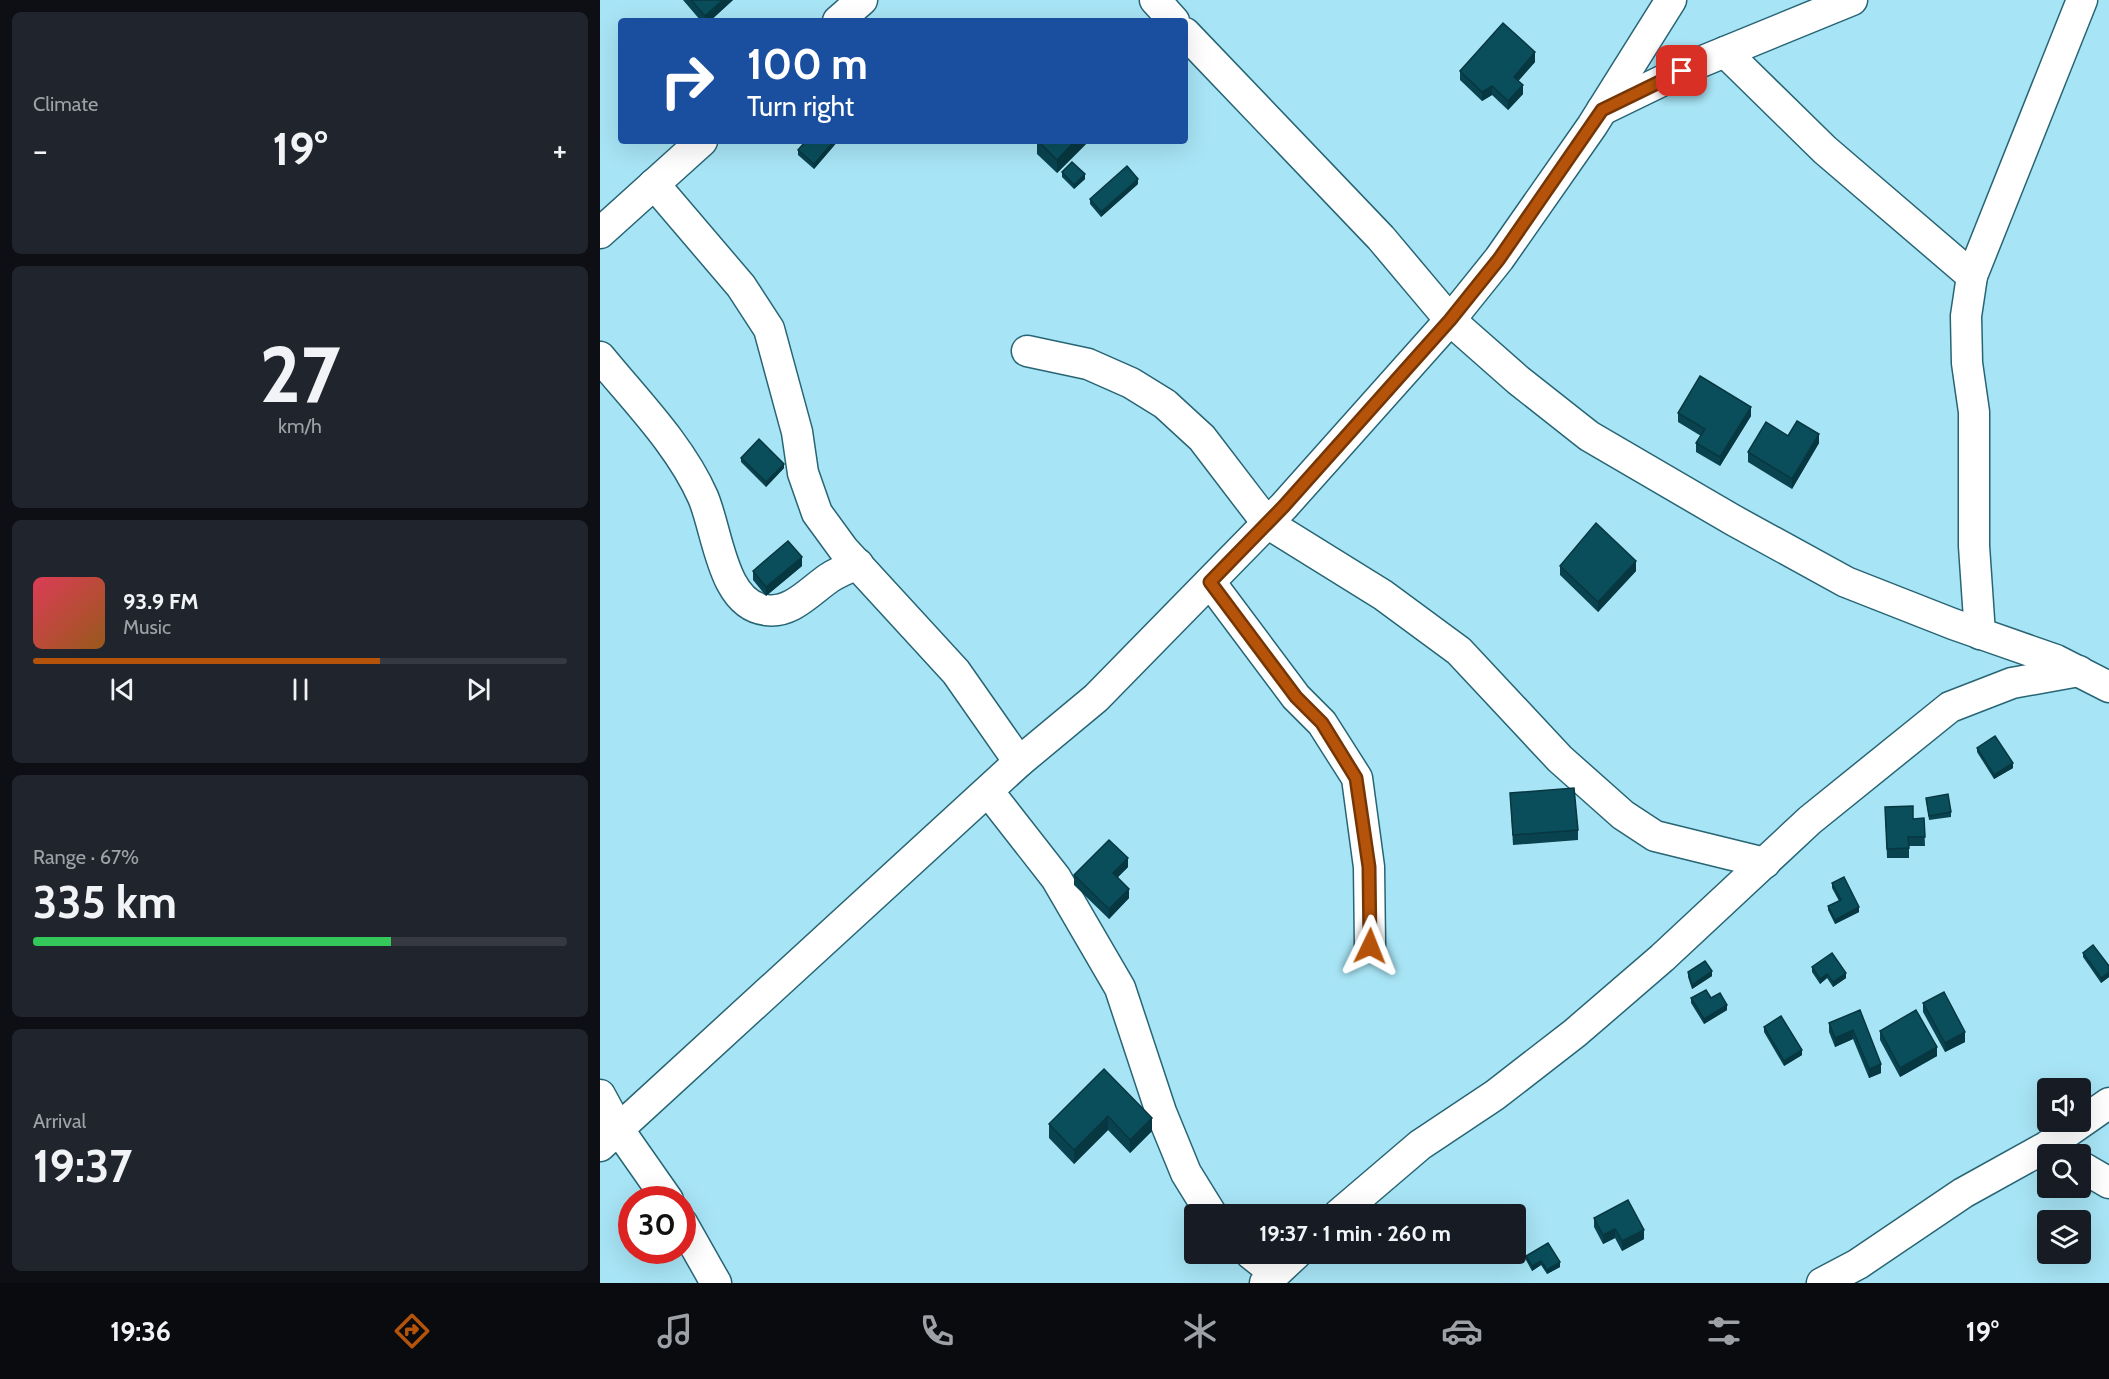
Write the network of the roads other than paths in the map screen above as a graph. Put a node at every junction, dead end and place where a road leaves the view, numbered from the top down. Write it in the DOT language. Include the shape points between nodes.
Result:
graph roads {
  1 [pos="862,0"];
  2 [pos="1155,0"];
  3 [pos="1671,0"];
  4 [pos="1852,0"];
  5 [pos="2082,0"];
  6 [pos="841,18"];
  7 [pos="1171,18"];
  8 [pos="1188,36"];
  9 [pos="1725,52"];
  10 [pos="1602,110"];
  11 [pos="699,144"];
  12 [pos="654,184"];
  13 [pos="600,233"];
  14 [pos="1972,276"];
  15 [pos="1450,320"];
  16 [pos="1027,351"];
  17 [pos="600,357"];
  18 [pos="1267,523"];
  19 [pos="858,564"];
  20 [pos="1210,582"];
  21 [pos="1980,634"];
  22 [pos="2079,671"];
  23 [pos="2109,687"];
  24 [pos="1018,762"];
  25 [pos="988,790"];
  26 [pos="1765,863"];
  27 [pos="1370,946"];
  28 [pos="600,1095"];
  29 [pos="2109,1103"];
  30 [pos="610,1138"];
  31 [pos="2061,1144"];
  32 [pos="2037,1158"];
  33 [pos="2091,1173"];
  34 [pos="2109,1183"];
  35 [pos="655,1186"];
  36 [pos="1205,1204"];
  37 [pos="1351,1204"];
  38 [pos="696,1248"];
  39 [pos="716,1283"];
  40 [pos="1822,1283"];
  1 -- 6 [label="street"];
  2 -- 7 [label="street"];
  3 -- 10 [label="street"];
  4 -- 9 [label="street"];
  5 -- 14 [label="street"];
  8 -- 15 [label="street" via="1381,238"];
  9 -- 10 [label="street"];
  9 -- 14 [label="street" via="1825,150"];
  10 -- 15 [label="street" via="1499,259"];
  11 -- 12 [label="street"];
  12 -- 13 [label="street"];
  12 -- 19 [label="street" via="741,286 769,329 797,432 803,473 817,513"];
  14 -- 21 [label="street" via="1966,316 1967,363 1974,412 1974,546"];
  15 -- 18 [label="street"];
  15 -- 21 [label="street" via="1589,436 1846,582"];
  16 -- 18 [label="street" via="1088,364 1165,404 1202,438"];
  17 -- 19 [label="street" via="679,456 703,497 732,588 751,607 768,611 787,609 830,577"];
  18 -- 20 [label="street"];
  18 -- 26 [label="street" via="1383,595 1459,651 1560,759 1623,815 1655,836"];
  19 -- 24 [label="street" via="956,672"];
  20 -- 24 [label="street" via="1096,698"];
  20 -- 27 [label="street" via="1296,697 1322,723 1356,778 1369,867"];
  21 -- 22 [label="street"];
  22 -- 23 [label="street"];
  22 -- 26 [label="street" via="2012,683 1950,707 1810,820"];
  24 -- 25 [label="street"];
  25 -- 30 [label="street"];
  25 -- 36 [label="street" via="1056,878 1120,988 1161,1112 1186,1173"];
  26 -- 37 [label="street" via="1575,1033 1495,1095 1420,1145"];
  28 -- 30 [label="street"];
  29 -- 31 [label="street"];
  30 -- 35 [label="street"];
  32 -- 40 [label="street" via="1963,1193 1858,1264"];
  33 -- 34 [label="street"];
  38 -- 39 [label="street"];
}
